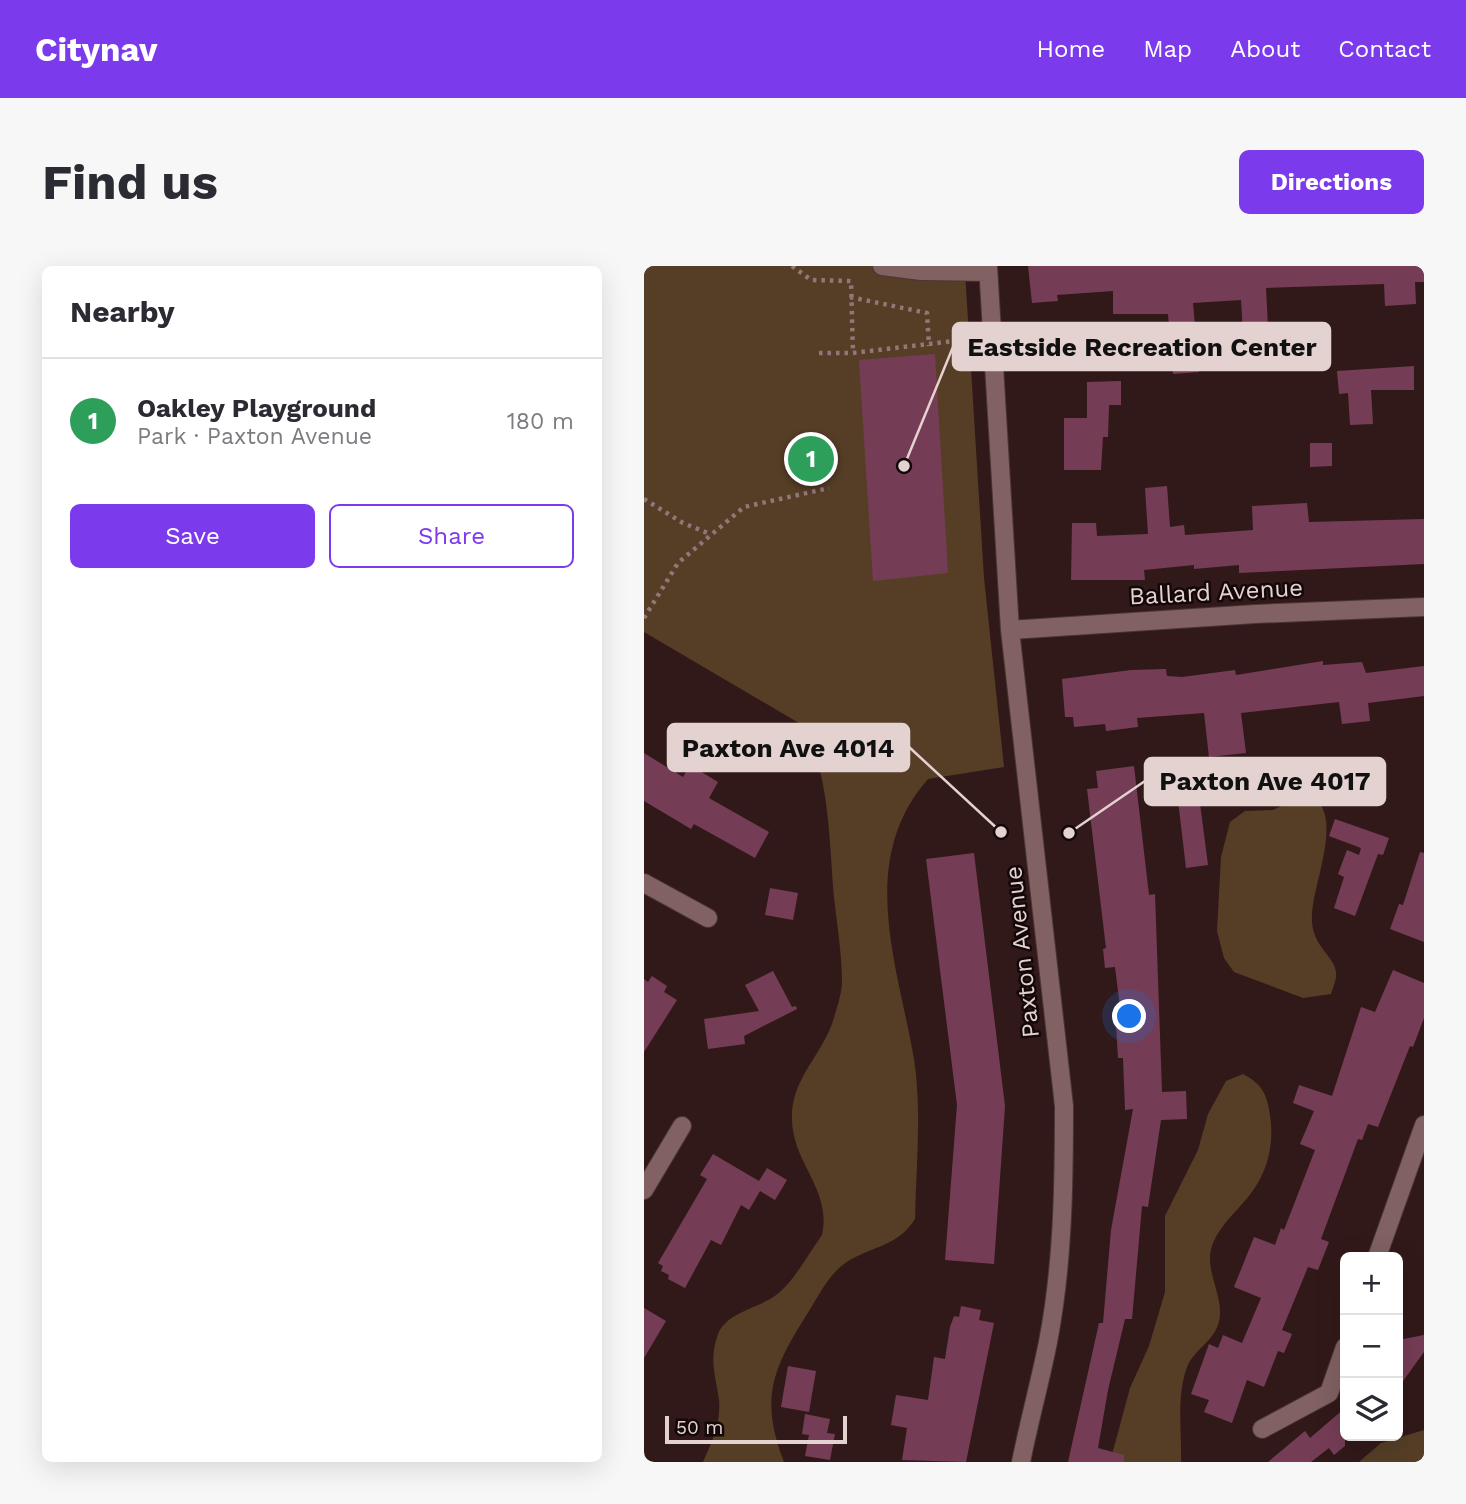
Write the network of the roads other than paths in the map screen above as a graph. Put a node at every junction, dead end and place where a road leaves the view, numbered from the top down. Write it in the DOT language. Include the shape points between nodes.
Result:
graph roads {
  1 [pos="882,266"];
  2 [pos="988,269"];
  3 [pos="1424,607"];
  4 [pos="1010,630"];
  5 [pos="644,883"];
  6 [pos="708,918"];
  7 [pos="1424,1125"];
  8 [pos="682,1126"];
  9 [pos="644,1190"];
  10 [pos="1379,1252"];
  11 [pos="1340,1360"];
  12 [pos="1262,1429"];
  13 [pos="1021,1462"];
  1 -- 2 [label="street" via="921,271"];
  2 -- 4 [label="street, Paxton Avenue"];
  3 -- 4 [label="street, Ballard Avenue"];
  4 -- 13 [label="street, Paxton Avenue" via="1064,1106 1059,1263 1048,1340"];
  5 -- 6 [label="street"];
  7 -- 10 [label="street"];
  8 -- 9 [label="street"];
  11 -- 12 [label="street" via="1329,1392"];
}
